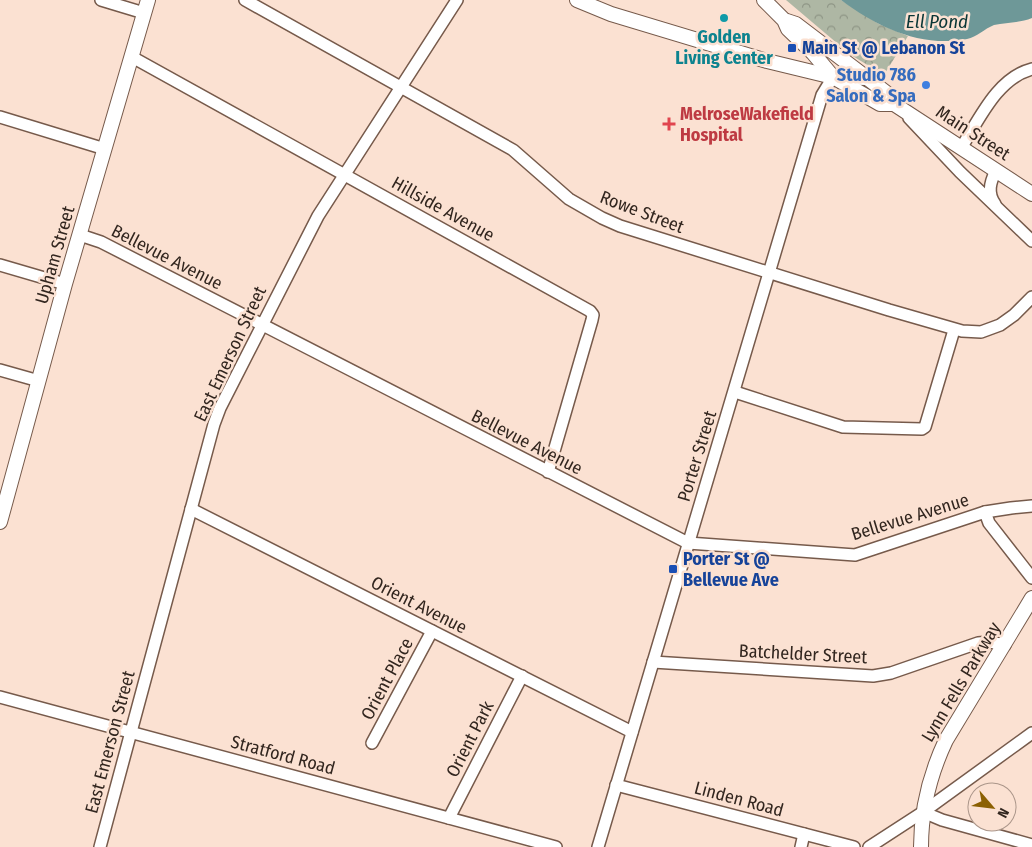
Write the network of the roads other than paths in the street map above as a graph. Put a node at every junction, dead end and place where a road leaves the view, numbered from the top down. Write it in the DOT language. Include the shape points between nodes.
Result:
graph roads {
  1 [pos="100,0"];
  2 [pos="245,0"];
  3 [pos="457,0"];
  4 [pos="577,0"];
  5 [pos="764,0"];
  6 [pos="146,6"];
  7 [pos="784,20"];
  8 [pos="132,57"];
  9 [pos="1032,70"];
  10 [pos="834,77"];
  11 [pos="866,78"];
  12 [pos="401,87"];
  13 [pos="897,107"];
  14 [pos="0,118"];
  15 [pos="961,148"];
  16 [pos="105,149"];
  17 [pos="996,171"];
  18 [pos="345,174"];
  19 [pos="1032,194"];
  20 [pos="1001,211"];
  21 [pos="80,235"];
  22 [pos="1032,241"];
  23 [pos="0,265"];
  24 [pos="770,273"];
  25 [pos="65,284"];
  26 [pos="1032,297"];
  27 [pos="262,325"];
  28 [pos="954,330"];
  29 [pos="0,370"];
  30 [pos="39,381"];
  31 [pos="735,392"];
  32 [pos="548,472"];
  33 [pos="1032,506"];
  34 [pos="191,509"];
  35 [pos="985,512"];
  36 [pos="0,522"];
  37 [pos="688,542"];
  38 [pos="1032,578"];
  39 [pos="1032,598"];
  40 [pos="432,631"];
  41 [pos="1005,645"];
  42 [pos="653,662"];
  43 [pos="522,676"];
  44 [pos="0,696"];
  45 [pos="132,732"];
  46 [pos="632,732"];
  47 [pos="1032,733"];
  48 [pos="372,743"];
  49 [pos="616,785"];
  50 [pos="923,812"];
  51 [pos="449,818"];
  52 [pos="804,834"];
  53 [pos="1032,845"];
  54 [pos="100,847"];
  55 [pos="556,847"];
  56 [pos="598,847"];
  57 [pos="801,847"];
  58 [pos="854,847"];
  59 [pos="869,847"];
  60 [pos="921,847"];
  1 -- 6 [label="street"];
  2 -- 12 [label="street, Rowe Street"];
  3 -- 12 [label="street, East Emerson Street"];
  4 -- 10 [label="main road" via="679,35"];
  5 -- 7 [label="main road, Main Street"];
  6 -- 8 [label="main road, Upham Street"];
  7 -- 10 [label="main road, Main Street" via="788,29"];
  7 -- 11 [label="main road, Main Street" via="796,24"];
  8 -- 16 [label="main road, Upham Street"];
  8 -- 18 [label="street, Hillside Avenue"];
  9 -- 15 [label="street" via="1005,83"];
  10 -- 11 [label="main road"];
  10 -- 13 [label="main road, Main Street" via="880,104"];
  10 -- 24 [label="street, Porter Street" via="822,94"];
  11 -- 13 [label="main road, Main Street" via="888,94"];
  12 -- 18 [label="street, East Emerson Street"];
  12 -- 24 [label="street, Rowe Street" via="513,150 565,196 602,218"];
  13 -- 15 [label="main road, Main Street"];
  13 -- 20 [label="street"];
  14 -- 16 [label="street"];
  15 -- 17 [label="main road, Main Street"];
  16 -- 21 [label="main road, Upham Street"];
  17 -- 19 [label="main road, Main Street"];
  17 -- 20 [label="street" via="990,192"];
  18 -- 27 [label="street, East Emerson Street" via="310,230"];
  18 -- 32 [label="street, Hillside Avenue" via="591,312 592,320"];
  20 -- 22 [label="street"];
  21 -- 25 [label="main road, Upham Street"];
  21 -- 27 [label="street, Bellevue Avenue" via="101,242"];
  23 -- 25 [label="street"];
  24 -- 28 [label="street, Rowe Street"];
  24 -- 31 [label="street, Porter Street"];
  25 -- 30 [label="main road, Upham Street"];
  26 -- 28 [label="street, Rowe Street" via="1011,318 994,328 978,332"];
  27 -- 32 [label="street, Bellevue Avenue"];
  27 -- 34 [label="street, East Emerson Street" via="218,414"];
  28 -- 31 [label="street" via="922,429 840,426"];
  29 -- 30 [label="street"];
  30 -- 36 [label="main road, Upham Street"];
  31 -- 37 [label="street, Porter Street"];
  32 -- 37 [label="street, Bellevue Avenue"];
  33 -- 35 [label="street, Bellevue Avenue"];
  34 -- 40 [label="street, Orient Avenue"];
  34 -- 45 [label="street, East Emerson Street"];
  35 -- 37 [label="street, Bellevue Avenue" via="855,555"];
  35 -- 38 [label="street, Bellevue Avenue" via="989,523"];
  37 -- 42 [label="street, Porter Street"];
  39 -- 41 [label="main road, Lynn Fells Parkway"];
  40 -- 43 [label="street, Orient Avenue"];
  40 -- 48 [label="street, Orient Place"];
  41 -- 42 [label="street, Batchelder Street" via="978,643 891,673 868,677"];
  41 -- 50 [label="main road, Lynn Fells Parkway" via="946,740 935,764"];
  42 -- 46 [label="street, Porter Street"];
  43 -- 46 [label="street, Orient Avenue"];
  43 -- 51 [label="street, Orient Park"];
  44 -- 45 [label="street, Stratford Road"];
  45 -- 51 [label="street, Stratford Road"];
  45 -- 54 [label="street, East Emerson Street"];
  46 -- 49 [label="street, Porter Street"];
  47 -- 50 [label="street"];
  49 -- 52 [label="street, Linden Road"];
  49 -- 56 [label="street, Porter Street"];
  50 -- 53 [label="street"];
  50 -- 59 [label="street"];
  50 -- 60 [label="main road, Lynn Fells Parkway"];
  51 -- 55 [label="street, Stratford Road"];
  52 -- 57 [label="street"];
  52 -- 58 [label="street, Linden Road"];
}
